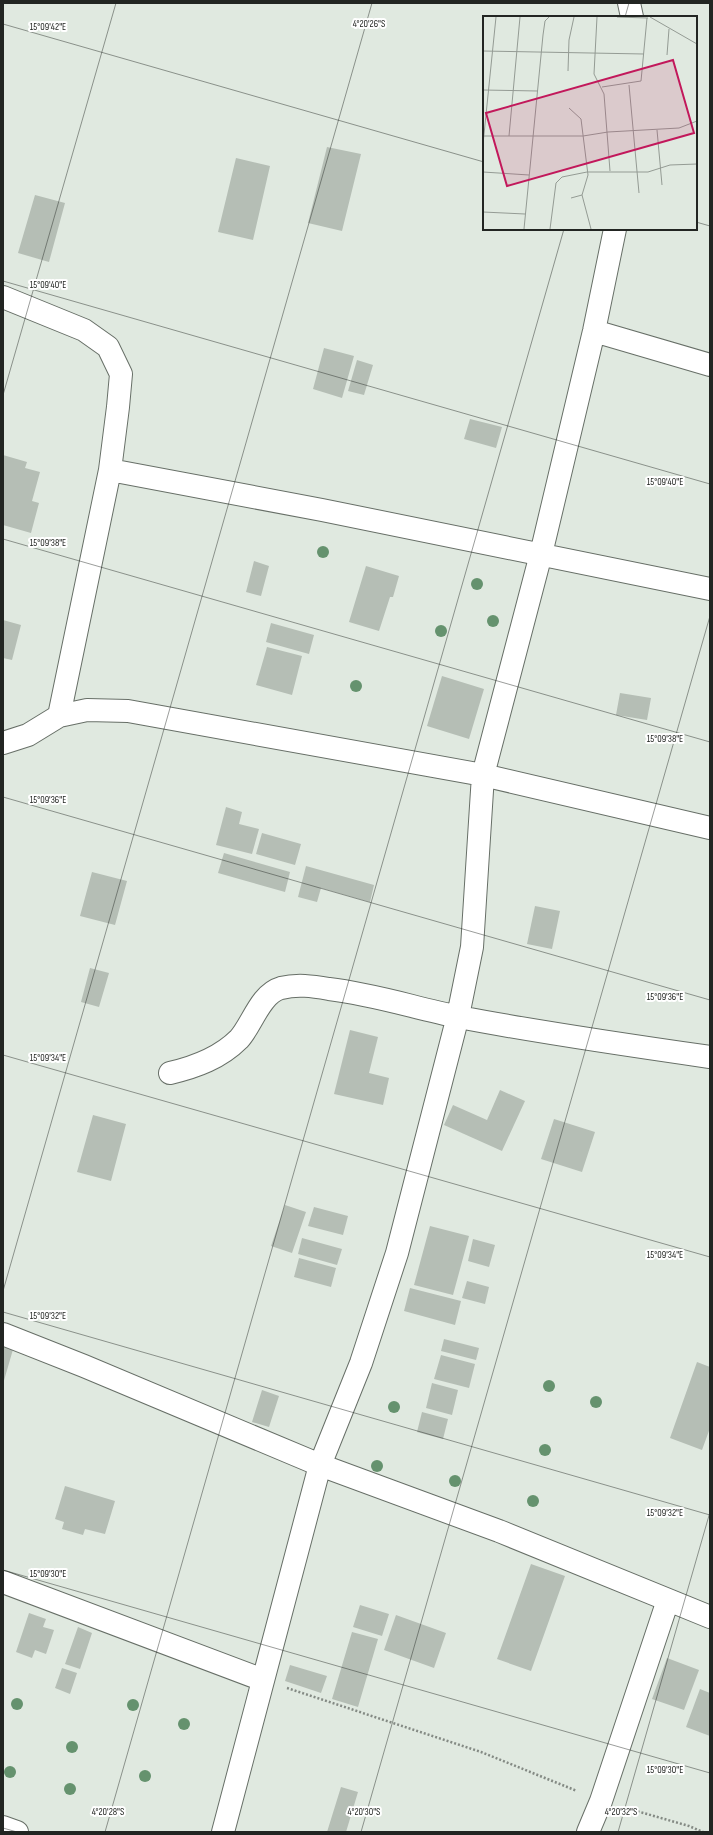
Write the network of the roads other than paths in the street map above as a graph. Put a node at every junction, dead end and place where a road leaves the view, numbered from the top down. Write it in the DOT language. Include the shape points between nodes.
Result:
graph roads {
  1 [pos="629,3"];
  2 [pos="632,16"];
  3 [pos="615,230"];
  4 [pos="3,297"];
  5 [pos="594,331"];
  6 [pos="710,364"];
  7 [pos="110,470"];
  8 [pos="541,554"];
  9 [pos="710,589"];
  10 [pos="59,716"];
  11 [pos="3,743"];
  12 [pos="483,775"];
  13 [pos="710,828"];
  14 [pos="458,1016"];
  15 [pos="710,1057"];
  16 [pos="170,1073"];
  17 [pos="3,1334"];
  18 [pos="320,1466"];
  19 [pos="3,1582"];
  20 [pos="668,1600"];
  21 [pos="710,1617"];
  22 [pos="263,1680"];
  23 [pos="3,1827"];
  24 [pos="18,1832"];
  25 [pos="223,1832"];
  26 [pos="588,1832"];
  1 -- 2 [label="street"];
  3 -- 5 [label="street"];
  4 -- 7 [label="street" via="84,330 108,347 121,374"];
  5 -- 6 [label="street"];
  5 -- 8 [label="street"];
  7 -- 8 [label="street"];
  7 -- 10 [label="street"];
  8 -- 9 [label="street"];
  8 -- 12 [label="street"];
  10 -- 11 [label="street" via="28,735"];
  10 -- 12 [label="street" via="87,710 128,711"];
  12 -- 13 [label="street"];
  12 -- 14 [label="street" via="472,947"];
  14 -- 15 [label="street" via="586,1040"];
  14 -- 16 [label="street" via="346,991 297,985 278,989 265,999 240,1038 226,1051 194,1067"];
  14 -- 18 [label="street" via="397,1253 362,1363"];
  17 -- 18 [label="street"];
  18 -- 20 [label="street" via="499,1531"];
  18 -- 22 [label="street"];
  19 -- 22 [label="street"];
  20 -- 21 [label="street"];
  20 -- 26 [label="street" via="601,1801"];
  22 -- 25 [label="street"];
  23 -- 24 [label="street"];
}
